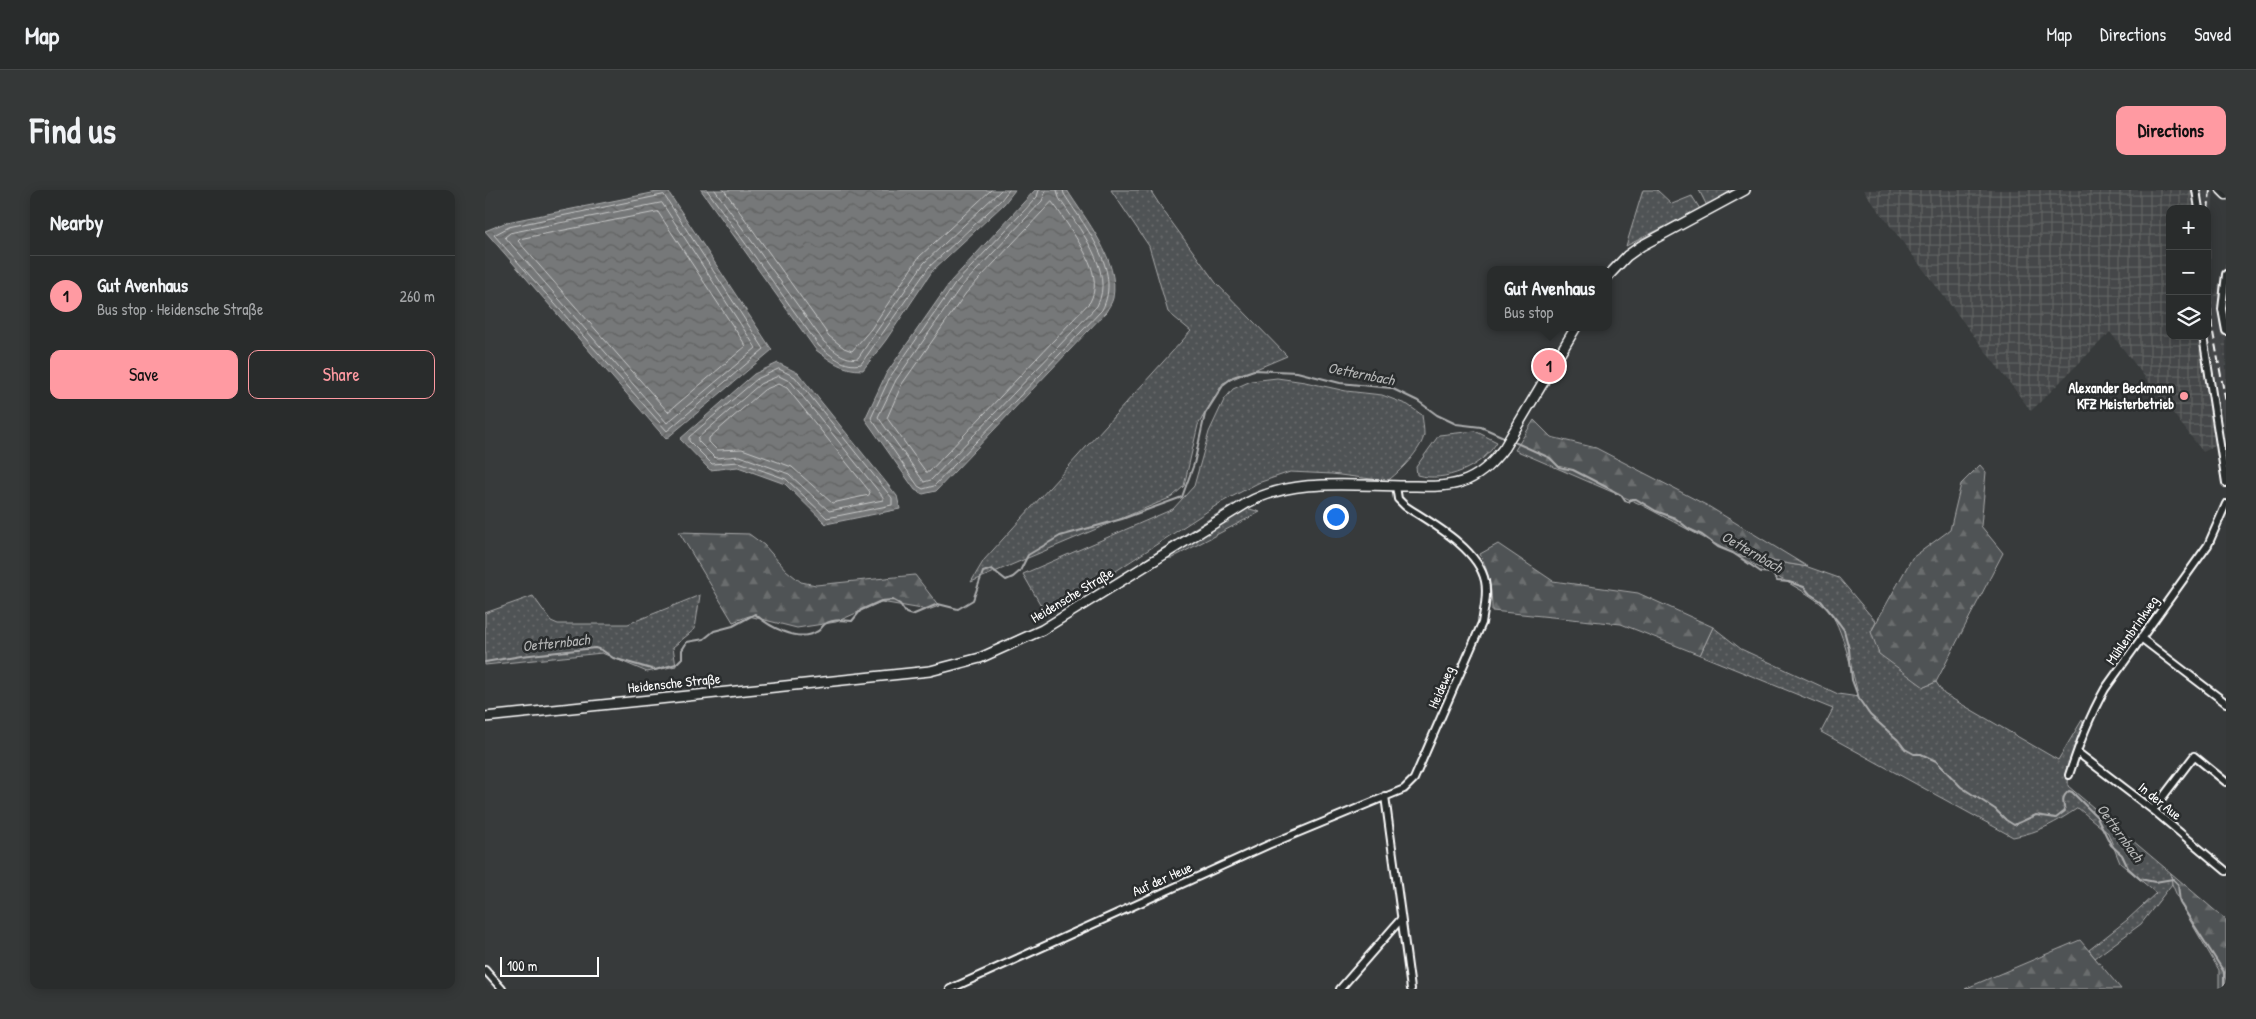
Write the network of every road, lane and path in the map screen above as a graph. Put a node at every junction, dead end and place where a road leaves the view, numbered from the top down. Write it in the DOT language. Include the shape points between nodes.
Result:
graph roads {
  1 [pos="1745,190"];
  2 [pos="2196,190"];
  3 [pos="2221,190"];
  4 [pos="2226,195"];
  5 [pos="2198,205"];
  6 [pos="1612,271"];
  7 [pos="2226,274"];
  8 [pos="1574,331"];
  9 [pos="2226,331"];
  10 [pos="2204,340"];
  11 [pos="2226,484"];
  12 [pos="1396,486"];
  13 [pos="2226,504"];
  14 [pos="2141,638"];
  15 [pos="2226,703"];
  16 [pos="485,717"];
  17 [pos="2077,752"];
  18 [pos="2069,775"];
  19 [pos="2226,782"];
  20 [pos="1385,796"];
  21 [pos="2153,810"];
  22 [pos="2226,872"];
  23 [pos="1401,919"];
  24 [pos="485,971"];
  25 [pos="502,989"];
  26 [pos="950,989"];
  27 [pos="1340,989"];
  28 [pos="1411,989"];
  1 -- 6 [label="main road" via="1641,246"];
  2 -- 5 [label="street"];
  3 -- 4 [label="street"];
  7 -- 9 [label="street" via="2222,309"];
  8 -- 12 [label="main road, Heidensche Straße" via="1492,464 1465,481 1449,485"];
  10 -- 11 [label="street"];
  12 -- 16 [label="main road, Heidensche Straße" via="1291,487 1258,497 1042,630 957,666"];
  12 -- 20 [label="street, Heideweg" via="1398,499 1405,506 1459,543 1478,564 1485,580 1486,601 1482,623 1414,779 1404,789"];
  13 -- 14 [label="street, Mühlenbrinkweg" via="2208,545"];
  14 -- 15 [label="street"];
  14 -- 17 [label="street, Mühlenbrinkweg" via="2093,709"];
  17 -- 18 [label="street, Mühlenbrinkweg"];
  17 -- 21 [label="street, In der Aue"];
  19 -- 21 [label="street" via="2194,756"];
  20 -- 23 [label="street"];
  20 -- 26 [label="street, Auf der Heue" via="1268,845"];
  21 -- 22 [label="street, In der Aue"];
  23 -- 27 [label="street"];
  23 -- 28 [label="street"];
  24 -- 25 [label="street"];
}
